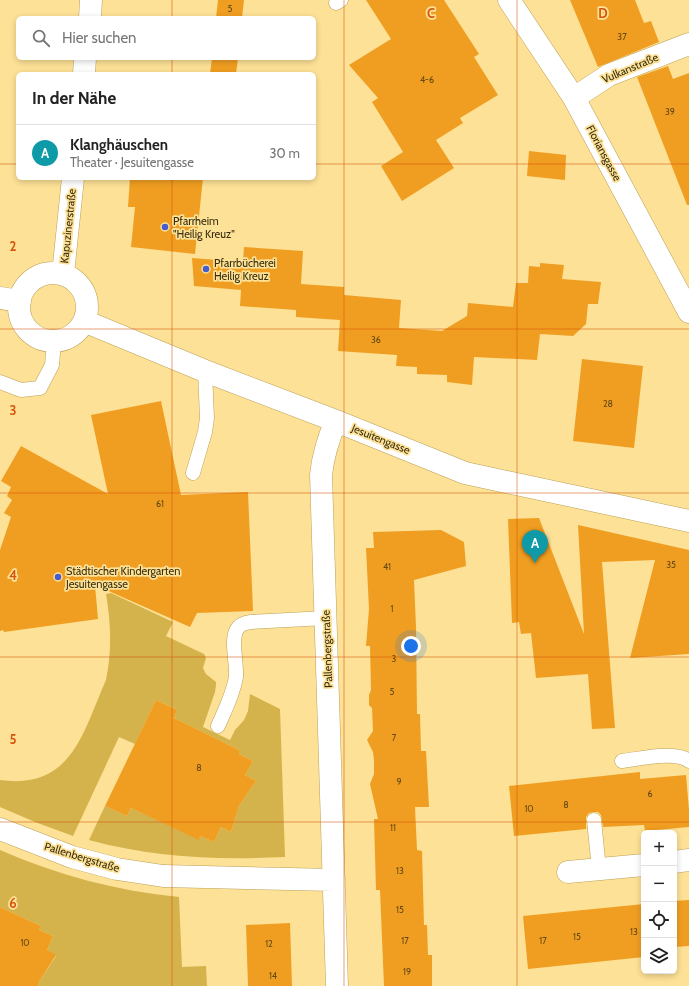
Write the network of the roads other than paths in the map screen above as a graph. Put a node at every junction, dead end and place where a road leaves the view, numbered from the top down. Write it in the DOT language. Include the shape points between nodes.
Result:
graph roads {
  1 [pos="91,0"];
  2 [pos="509,0"];
  3 [pos="90,16"];
  4 [pos="689,44"];
  5 [pos="86,60"];
  6 [pos="84,72"];
  7 [pos="574,98"];
  8 [pos="73,180"];
  9 [pos="62,274"];
  10 [pos="10,299"];
  11 [pos="689,312"];
  12 [pos="84,321"];
  13 [pos="54,341"];
  14 [pos="205,371"];
  15 [pos="0,382"];
  16 [pos="336,421"];
  17 [pos="193,473"];
  18 [pos="689,521"];
  19 [pos="326,618"];
  20 [pos="218,726"];
  21 [pos="689,761"];
  22 [pos="622,762"];
  23 [pos="594,820"];
  24 [pos="0,829"];
  25 [pos="689,860"];
  26 [pos="677,862"];
  27 [pos="641,864"];
  28 [pos="599,869"];
  29 [pos="568,872"];
  30 [pos="334,880"];
  31 [pos="337,986"];
  1 -- 3 [label="street"];
  2 -- 7 [label="street, Floriansgasse"];
  4 -- 7 [label="street, Vulkanstraße" via="609,75"];
  5 -- 6 [label="street"];
  7 -- 11 [label="street, Floriansgasse"];
  8 -- 9 [label="street, Kapuzinerstraße"];
  9 -- 10 [label="street" via="47,274 36,278"];
  9 -- 12 [label="street" via="81,288 87,310"];
  10 -- 13 [label="street" via="32,334 44,340"];
  12 -- 13 [label="street" via="75,333 65,339"];
  12 -- 14 [label="street, Jesuitengasse"];
  13 -- 15 [label="lane" via="52,365 40,388 21,390"];
  14 -- 16 [label="street, Jesuitengasse"];
  14 -- 17 [label="lane" via="206,425"];
  16 -- 18 [label="street, Jesuitengasse" via="465,473"];
  16 -- 19 [label="street, Pallenbergstraße" via="322,461 321,475"];
  19 -- 20 [label="lane" via="251,622 239,626 235,636 236,675 233,691"];
  19 -- 30 [label="street, Pallenbergstraße"];
  21 -- 22 [label="lane" via="685,757 662,756"];
  23 -- 28 [label="lane"];
  24 -- 30 [label="street, Pallenbergstraße" via="72,856 125,871 163,876"];
  25 -- 26 [label="street"];
  27 -- 28 [label="street"];
  28 -- 29 [label="street"];
  30 -- 31 [label="street, Pallenbergstraße"];
}
